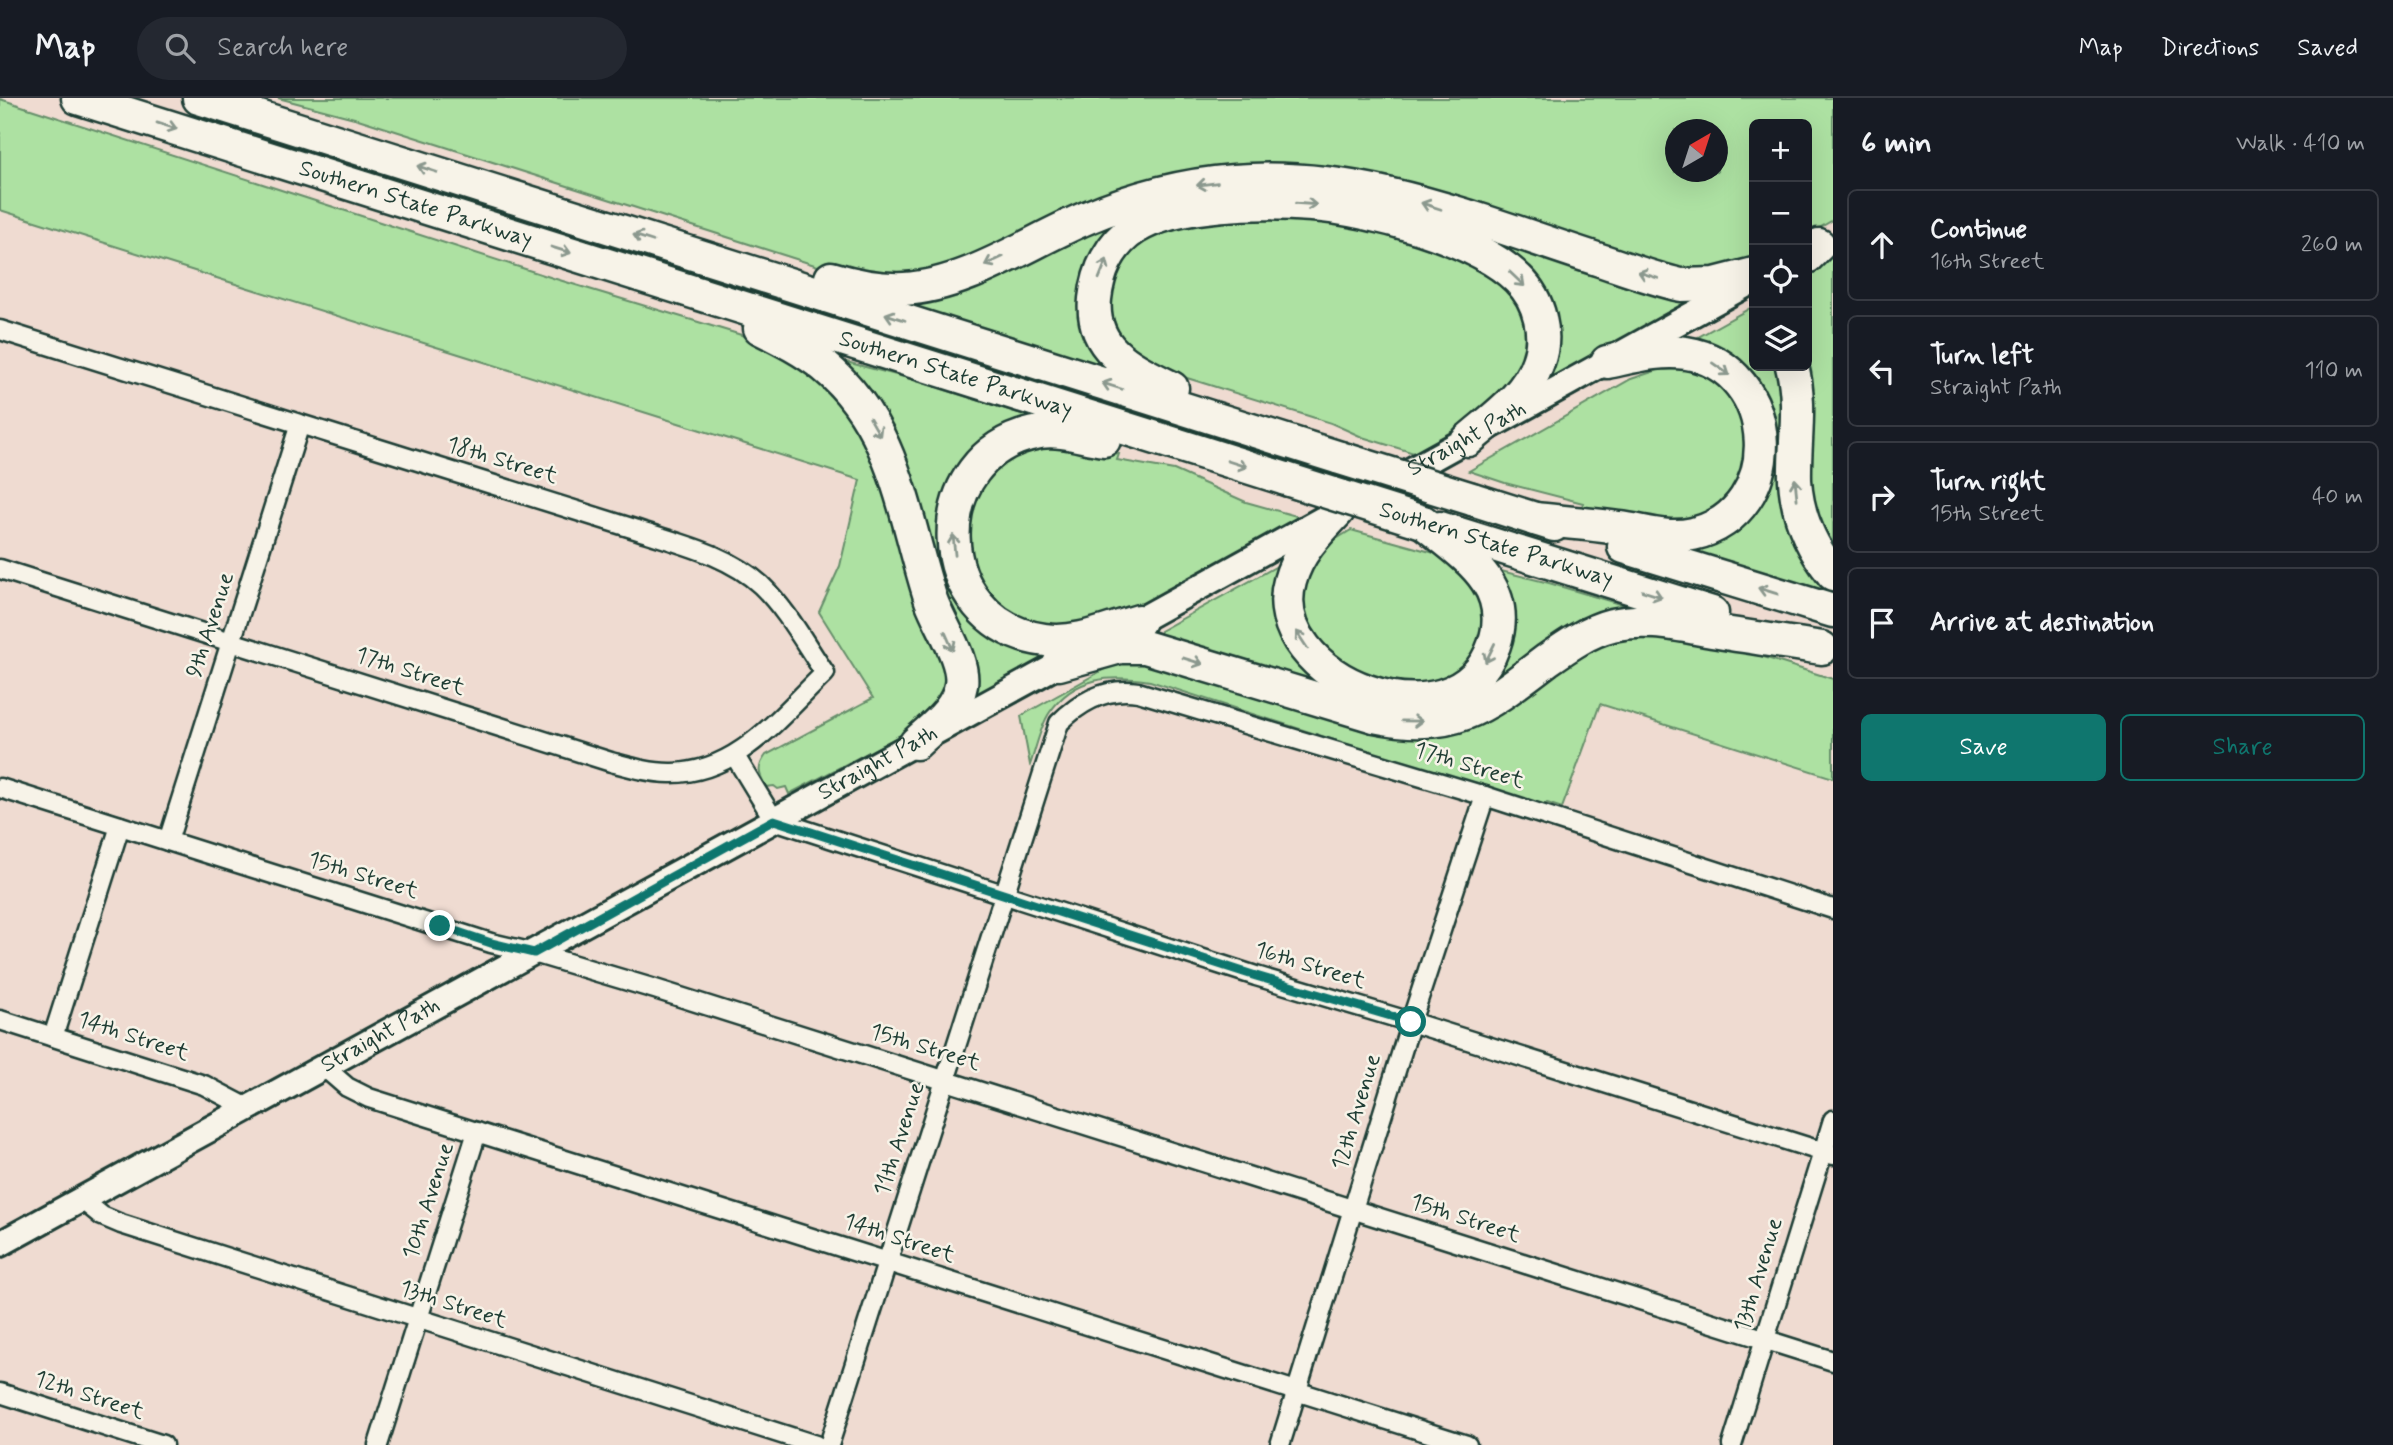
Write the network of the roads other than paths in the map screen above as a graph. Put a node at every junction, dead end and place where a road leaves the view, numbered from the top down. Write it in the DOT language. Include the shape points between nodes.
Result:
graph roads {
  1 [pos="78,98"];
  2 [pos="199,98"];
  3 [pos="709,258"];
  4 [pos="1749,275"];
  5 [pos="1749,284"];
  6 [pos="687,289"];
  7 [pos="0,330"];
  8 [pos="1607,362"];
  9 [pos="1793,371"];
  10 [pos="300,424"];
  11 [pos="1271,436"];
  12 [pos="1468,440"];
  13 [pos="1189,448"];
  14 [pos="1338,511"];
  15 [pos="1535,519"];
  16 [pos="1423,522"];
  17 [pos="0,569"];
  18 [pos="1833,574"];
  19 [pos="1833,611"];
  20 [pos="1139,621"];
  21 [pos="232,641"];
  22 [pos="1827,650"];
  23 [pos="1059,664"];
  24 [pos="1088,700"];
  25 [pos="916,743"];
  26 [pos="735,756"];
  27 [pos="0,788"];
  28 [pos="1485,796"];
  29 [pos="774,820"];
  30 [pos="120,825"];
  31 [pos="168,841"];
  32 [pos="1003,894"];
  33 [pos="1833,909"];
  34 [pos="534,953"];
  35 [pos="0,1020"];
  36 [pos="1411,1022"];
  37 [pos="53,1037"];
  38 [pos="324,1067"];
  39 [pos="945,1080"];
  40 [pos="248,1108"];
  41 [pos="1833,1120"];
  42 [pos="477,1132"];
  43 [pos="1828,1153"];
  44 [pos="81,1199"];
  45 [pos="1353,1209"];
  46 [pos="0,1244"];
  47 [pos="887,1260"];
  48 [pos="416,1319"];
  49 [pos="1764,1339"];
  50 [pos="1833,1361"];
  51 [pos="1296,1392"];
  52 [pos="0,1393"];
  53 [pos="163,1445"];
  54 [pos="378,1445"];
  55 [pos="816,1445"];
  56 [pos="830,1445"];
  57 [pos="1280,1445"];
  58 [pos="1467,1445"];
  59 [pos="1732,1445"];
  1 -- 6 [label="highway, Southern State Parkway, one-way"];
  3 -- 2 [label="highway, Southern State Parkway, one-way"];
  4 -- 3 [label="highway, one-way" via="1714,284 1681,285 1385,193 1287,180 1217,183 1148,196 1085,218 964,275 915,288 858,285"];
  11 -- 3 [label="highway, Southern State Parkway, one-way"];
  5 -- 8 [label="main road, Straight Path"];
  6 -- 13 [label="highway, Southern State Parkway"];
  6 -- 25 [label="highway, one-way" via="788,342 823,366 853,395 880,436 895,472 931,599 961,672 955,703"];
  7 -- 10 [label="street, 18th Street"];
  8 -- 12 [label="main road, Straight Path"];
  8 -- 15 [label="highway, one-way" via="1686,353 1727,372 1750,400 1760,427 1761,452 1752,487 1732,513 1691,535 1659,537 1623,528"];
  18 -- 9 [label="highway, one-way" via="1808,534 1797,500"];
  10 -- 21 [label="street, 9th Avenue"];
  10 -- 26 [label="street, 18th Street" via="699,550 758,583 779,605 825,673"];
  11 -- 12 [label="highway, one-way" via="1138,372 1105,341 1096,315 1098,281 1111,252 1135,228 1167,215 1222,206 1313,205 1409,224 1497,263 1518,279 1533,299 1542,332 1541,353 1522,390"];
  11 -- 15 [label="highway, Southern State Parkway, bridge"];
  12 -- 14 [label="main road, Straight Path"];
  13 -- 16 [label="highway, Southern State Parkway, one-way, bridge"];
  20 -- 13 [label="highway, one-way" via="1057,641 1033,638 1001,624 975,601 960,571 953,537 957,505 971,476 993,452 1032,434 1065,432"];
  16 -- 14 [label="highway, one-way" via="1486,578 1497,607 1497,630 1492,652 1466,683 1436,697 1399,699 1361,689 1326,669 1300,639 1290,617 1287,594 1293,569"];
  14 -- 20 [label="main road, Straight Path"];
  19 -- 15 [label="highway, Southern State Parkway, one-way"];
  16 -- 22 [label="highway, Southern State Parkway, one-way"];
  17 -- 21 [label="street, 17th Street"];
  20 -- 23 [label="main road, Straight Path"];
  21 -- 26 [label="street, 17th Street" via="631,767 681,773"];
  21 -- 31 [label="street, 9th Avenue"];
  23 -- 22 [label="highway, one-way" via="1119,647 1145,647 1374,716 1408,722 1442,720 1477,709 1579,638 1623,623 1674,623"];
  23 -- 25 [label="main road, Straight Path"];
  24 -- 28 [label="street, 17th Street" via="1121,689 1138,692"];
  24 -- 32 [label="street, 11th Avenue" via="1059,723"];
  25 -- 29 [label="main road, Straight Path"];
  26 -- 29 [label="street"];
  27 -- 30 [label="street, 15th Street"];
  28 -- 33 [label="street, 17th Street"];
  28 -- 36 [label="street, 12th Avenue"];
  29 -- 32 [label="street, 16th Street"];
  29 -- 34 [label="main road, Straight Path"];
  30 -- 31 [label="street, 15th Street"];
  30 -- 37 [label="street"];
  31 -- 34 [label="street, 15th Street"];
  32 -- 36 [label="street, 16th Street"];
  32 -- 39 [label="street, 11th Avenue"];
  34 -- 38 [label="main road, Straight Path"];
  34 -- 39 [label="street, 15th Street"];
  35 -- 37 [label="street, 14th Street"];
  36 -- 43 [label="street, 16th Street"];
  36 -- 45 [label="street, 12th Avenue"];
  37 -- 40 [label="street, 14th Street" via="204,1085"];
  38 -- 40 [label="main road, Straight Path"];
  38 -- 42 [label="street, 14th Street" via="362,1095"];
  39 -- 45 [label="street, 15th Street"];
  39 -- 47 [label="street, 11th Avenue"];
  40 -- 44 [label="main road, Straight Path"];
  41 -- 43 [label="street, 13th Avenue"];
  42 -- 47 [label="street, 14th Street"];
  42 -- 48 [label="street, 10th Avenue"];
  43 -- 49 [label="street, 13th Avenue"];
  44 -- 46 [label="main road, Straight Path"];
  44 -- 48 [label="street, 13th Street" via="121,1224"];
  45 -- 49 [label="street, 15th Street"];
  45 -- 51 [label="street, 12th Avenue"];
  47 -- 51 [label="street, 14th Street"];
  47 -- 56 [label="street, 11th Avenue"];
  48 -- 54 [label="street, 10th Avenue"];
  48 -- 55 [label="street, 13th Street"];
  49 -- 50 [label="street, 15th Street"];
  49 -- 59 [label="street, 13th Avenue"];
  51 -- 57 [label="street, 12th Avenue"];
  51 -- 58 [label="street, 14th Street"];
  52 -- 53 [label="street, 12th Street"];
}
